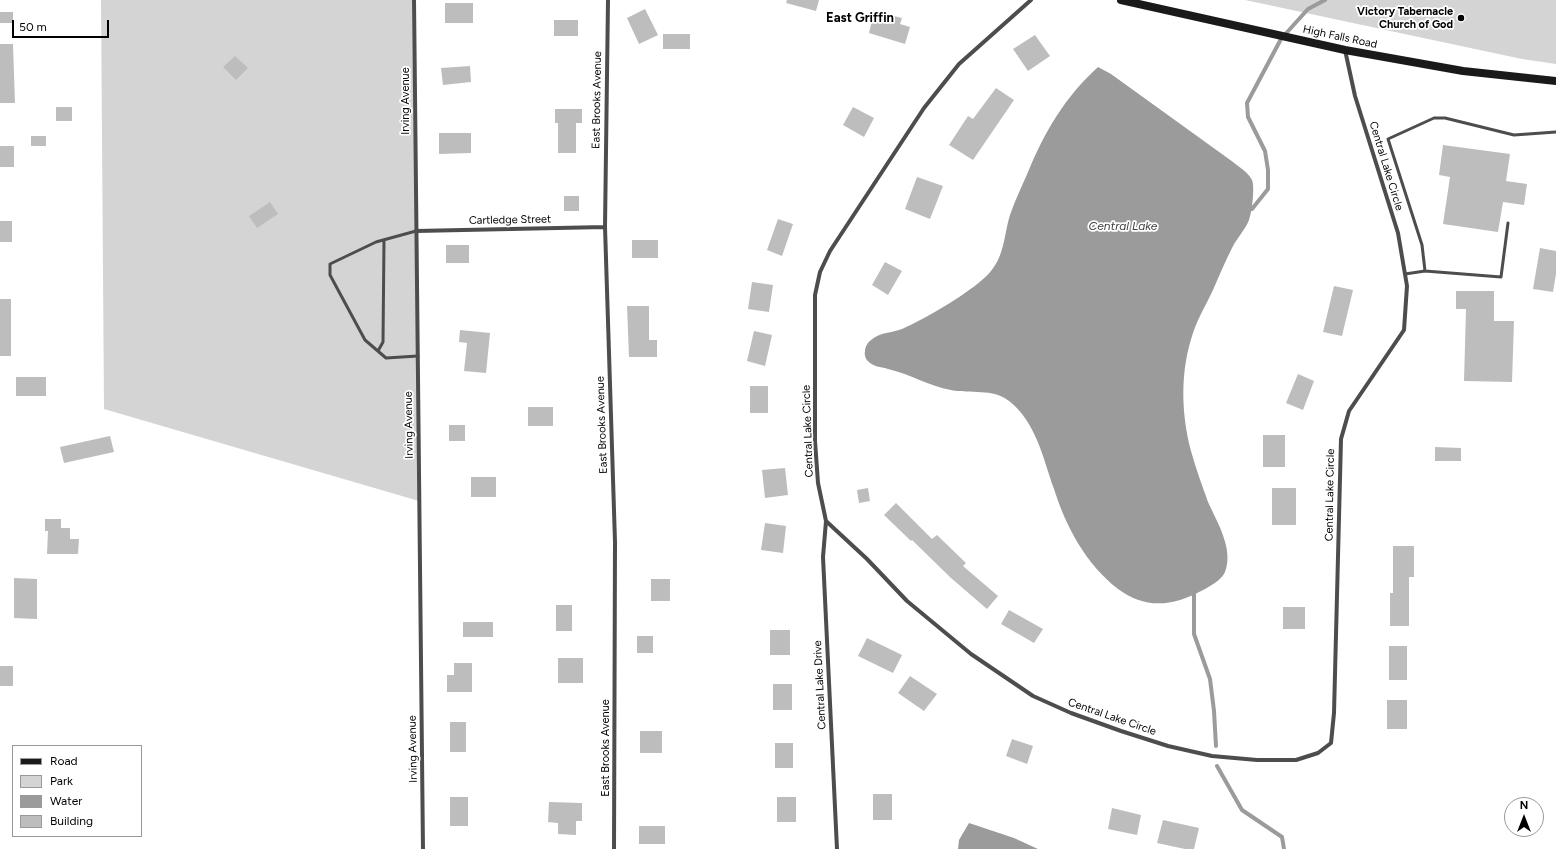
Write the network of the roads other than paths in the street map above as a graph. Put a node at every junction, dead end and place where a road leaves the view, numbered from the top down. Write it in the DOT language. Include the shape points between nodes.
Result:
graph roads {
  1 [pos="414,0"];
  2 [pos="608,0"];
  3 [pos="1031,0"];
  4 [pos="1121,0"];
  5 [pos="1345,50"];
  6 [pos="1556,81"];
  7 [pos="1556,132"];
  8 [pos="1508,223"];
  9 [pos="605,227"];
  10 [pos="416,232"];
  11 [pos="384,240"];
  12 [pos="1425,271"];
  13 [pos="1405,274"];
  14 [pos="378,351"];
  15 [pos="418,356"];
  16 [pos="826,521"];
  17 [pos="423,849"];
  18 [pos="614,849"];
  19 [pos="837,849"];
  1 -- 10 [label="street, Irving Avenue"];
  2 -- 9 [label="street, East Brooks Avenue"];
  3 -- 16 [label="street, Central Lake Circle" via="959,64 924,108 830,251 820,272 815,294 814,441 818,484"];
  4 -- 5 [label="street, High Falls Road"];
  5 -- 6 [label="street, High Falls Road" via="1463,72"];
  5 -- 13 [label="street, Central Lake Circle" via="1378,176 1398,233"];
  7 -- 12 [label="lane" via="1514,135 1446,118 1434,118 1388,139 1422,245"];
  8 -- 12 [label="lane" via="1501,277"];
  9 -- 10 [label="street, Cartledge Street"];
  9 -- 18 [label="street, East Brooks Avenue" via="615,542"];
  10 -- 11 [label="lane"];
  10 -- 15 [label="street, Irving Avenue"];
  11 -- 14 [label="lane" via="383,342"];
  11 -- 14 [label="lane" via="330,264 330,275 365,340"];
  12 -- 13 [label="lane"];
  13 -- 16 [label="street, Central Lake Circle" via="1407,286 1404,330 1349,411 1341,439 1334,713 1331,742 1318,754 1296,760 1212,756 1168,746 1120,730 1071,713 1033,696 971,654 907,601 867,558"];
  14 -- 15 [label="lane" via="386,358"];
  15 -- 17 [label="street, Irving Avenue"];
  16 -- 19 [label="street, Central Lake Drive" via="823,557"];
}
